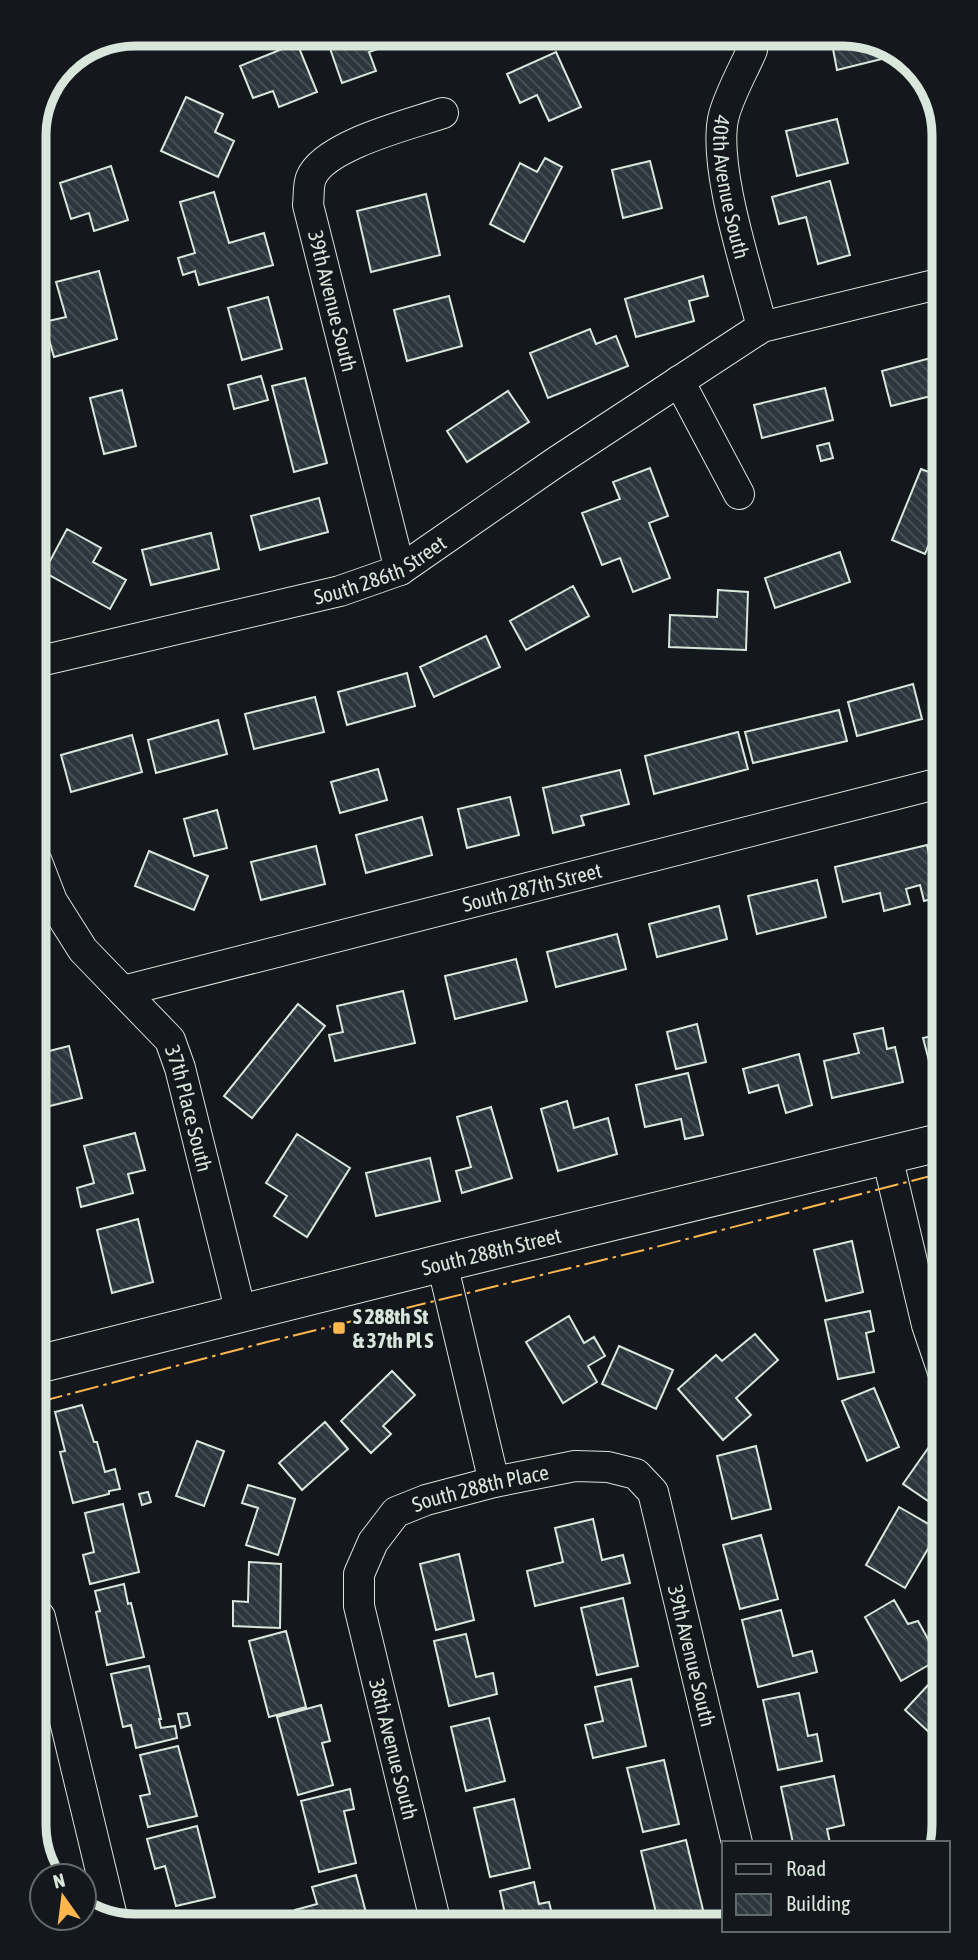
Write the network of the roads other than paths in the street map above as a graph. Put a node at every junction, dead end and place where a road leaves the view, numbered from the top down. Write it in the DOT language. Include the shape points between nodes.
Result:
graph roads {
  1 [pos="752,50"];
  2 [pos="443,113"];
  3 [pos="932,285"];
  4 [pos="762,327"];
  5 [pos="679,381"];
  6 [pos="739,494"];
  7 [pos="400,570"];
  8 [pos="46,660"];
  9 [pos="932,785"];
  10 [pos="46,884"];
  11 [pos="123,991"];
  12 [pos="932,1145"];
  13 [pos="887,1156"];
  14 [pos="442,1263"];
  15 [pos="242,1313"];
  16 [pos="932,1340"];
  17 [pos="45,1362"];
  18 [pos="636,1474"];
  19 [pos="494,1482"];
  20 [pos="359,1574"];
  21 [pos="45,1638"];
  22 [pos="737,1841"];
  23 [pos="111,1911"];
  24 [pos="434,1914"];
  1 -- 4 [label="street, 40th Avenue South" via="724,115 721,147 727,190"];
  2 -- 7 [label="street, 39th Avenue South" via="347,146 323,161 311,178 309,205"];
  3 -- 4 [label="street, South 286th Street"];
  4 -- 5 [label="street, South 286th Street"];
  5 -- 6 [label="street"];
  5 -- 7 [label="street, South 286th Street"];
  7 -- 8 [label="street, South 286th Street" via="340,591"];
  9 -- 11 [label="street, South 287th Street"];
  10 -- 11 [label="street, 37th Place South" via="83,950"];
  11 -- 15 [label="street, 37th Place South" via="170,1040"];
  12 -- 13 [label="main road, South 288th Street"];
  13 -- 14 [label="main road, South 288th Street"];
  13 -- 16 [label="street"];
  14 -- 15 [label="main road, South 288th Street"];
  14 -- 19 [label="street"];
  15 -- 17 [label="main road, South 288th Street"];
  18 -- 19 [label="street, South 288th Place" via="575,1466"];
  18 -- 22 [label="street, 39th Avenue South" via="653,1492"];
  19 -- 20 [label="street, South 288th Place" via="396,1512 373,1542"];
  20 -- 24 [label="street, 38th Avenue South" via="359,1606"];
  21 -- 23 [label="street"];
}
